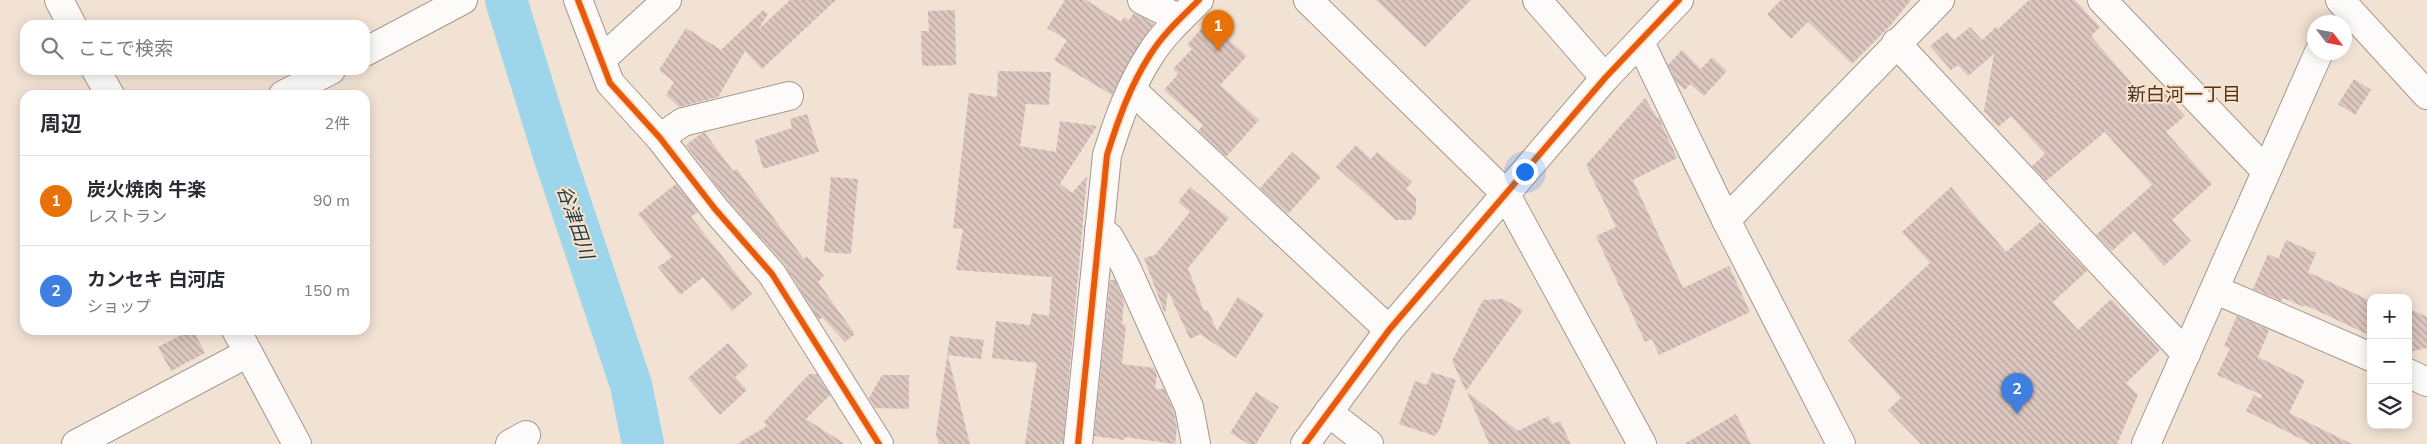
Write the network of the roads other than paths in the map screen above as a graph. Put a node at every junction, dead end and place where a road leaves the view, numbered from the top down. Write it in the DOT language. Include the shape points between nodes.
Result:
graph roads {
  1 [pos="59,0"];
  2 [pos="464,0"];
  3 [pos="578,0"];
  4 [pos="667,0"];
  5 [pos="1142,0"];
  6 [pos="1199,0"];
  7 [pos="1308,0"];
  8 [pos="1537,0"];
  9 [pos="1679,0"];
  10 [pos="2102,0"];
  11 [pos="1934,2"];
  12 [pos="2340,6"];
  13 [pos="1180,19"];
  14 [pos="69,20"];
  15 [pos="1640,42"];
  16 [pos="1896,43"];
  17 [pos="370,49"];
  18 [pos="602,59"];
  19 [pos="2315,60"];
  20 [pos="99,75"];
  21 [pos="321,75"];
  22 [pos="1605,78"];
  23 [pos="107,90"];
  24 [pos="293,90"];
  25 [pos="1132,90"];
  26 [pos="2427,95"];
  27 [pos="789,96"];
  28 [pos="660,138"];
  29 [pos="2266,171"];
  30 [pos="1505,193"];
  31 [pos="1726,220"];
  32 [pos="1099,230"];
  33 [pos="2216,290"];
  34 [pos="1389,330"];
  35 [pos="242,341"];
  36 [pos="2186,354"];
  37 [pos="2367,355"];
  38 [pos="2412,375"];
  39 [pos="2427,382"];
  40 [pos="1328,412"];
  41 [pos="76,444"];
  42 [pos="297,444"];
  43 [pos="879,444"];
  44 [pos="1078,444"];
  45 [pos="1196,444"];
  46 [pos="1305,444"];
  47 [pos="1369,444"];
  48 [pos="1642,444"];
  49 [pos="1841,444"];
  50 [pos="2146,444"];
  1 -- 14 [label="main road"];
  2 -- 17 [label="main road"];
  3 -- 18 [label="main road"];
  4 -- 18 [label="main road"];
  5 -- 13 [label="main road"];
  6 -- 13 [label="main road"];
  7 -- 30 [label="main road"];
  8 -- 22 [label="main road"];
  9 -- 15 [label="main road"];
  10 -- 29 [label="main road"];
  11 -- 16 [label="main road"];
  12 -- 26 [label="main road"];
  13 -- 25 [label="main road" via="1150,55"];
  15 -- 22 [label="main road"];
  15 -- 31 [label="main road"];
  16 -- 31 [label="main road"];
  16 -- 36 [label="main road"];
  18 -- 28 [label="main road" via="610,82"];
  19 -- 29 [label="main road"];
  20 -- 23 [label="main road"];
  21 -- 24 [label="main road"];
  22 -- 30 [label="main road"];
  25 -- 32 [label="main road" via="1120,114 1107,155"];
  25 -- 34 [label="main road"];
  27 -- 28 [label="main road" via="683,122"];
  28 -- 43 [label="main road" via="772,274"];
  29 -- 33 [label="main road"];
  30 -- 34 [label="main road"];
  30 -- 48 [label="main road"];
  31 -- 49 [label="main road"];
  32 -- 44 [label="main road"];
  32 -- 45 [label="main road" via="1109,237 1125,265 1189,407"];
  33 -- 36 [label="main road"];
  33 -- 37 [label="main road"];
  34 -- 40 [label="main road"];
  35 -- 41 [label="main road"];
  35 -- 42 [label="main road"];
  36 -- 50 [label="main road"];
  38 -- 39 [label="main road"];
  40 -- 46 [label="main road"];
  40 -- 47 [label="main road"];
}
